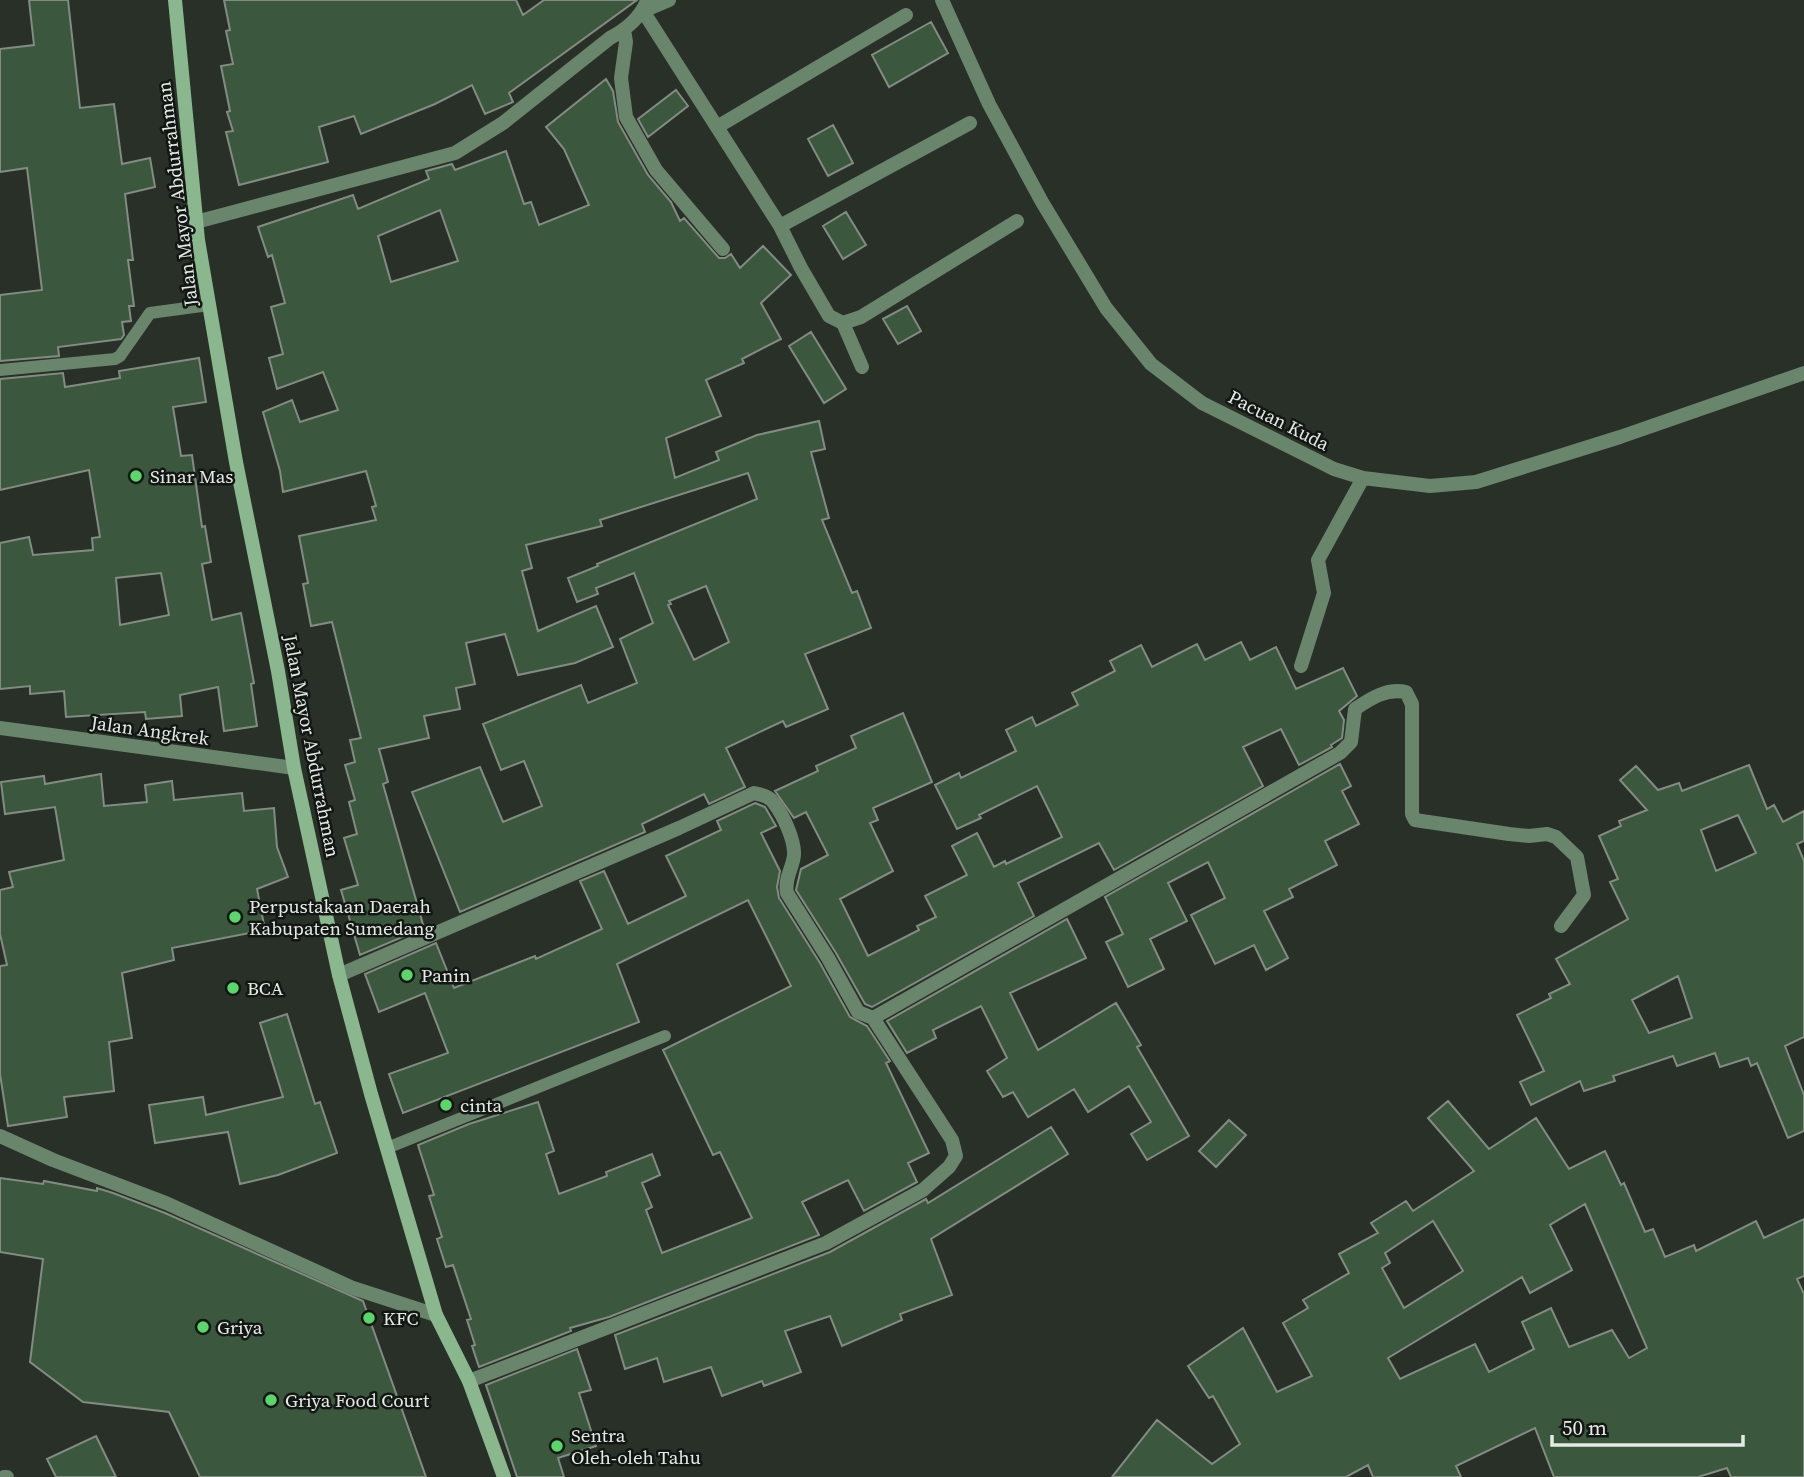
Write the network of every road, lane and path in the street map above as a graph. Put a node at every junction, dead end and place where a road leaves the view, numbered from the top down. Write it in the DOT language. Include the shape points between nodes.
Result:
graph roads {
  1 [pos="175,0"];
  2 [pos="669,0"];
  3 [pos="942,0"];
  4 [pos="645,6"];
  5 [pos="906,15"];
  6 [pos="624,30"];
  7 [pos="970,123"];
  8 [pos="717,127"];
  9 [pos="1017,221"];
  10 [pos="196,222"];
  11 [pos="780,226"];
  12 [pos="723,250"];
  13 [pos="209,305"];
  14 [pos="843,323"];
  15 [pos="862,367"];
  16 [pos="0,370"];
  17 [pos="1804,373"];
  18 [pos="1363,478"];
  19 [pos="1301,666"];
  20 [pos="0,729"];
  21 [pos="294,768"];
  22 [pos="1560,926"];
  23 [pos="339,975"];
  24 [pos="873,1017"];
  25 [pos="665,1036"];
  26 [pos="0,1136"];
  27 [pos="387,1148"];
  28 [pos="436,1315"];
  29 [pos="469,1381"];
  30 [pos="504,1477"];
  1 -- 10 [label="main road, Jalan Mayor Abdurrahman"];
  2 -- 4 [label="street"];
  3 -- 18 [label="street, Pacuan Kuda" via="989,104 1042,202 1106,308 1151,363 1202,403 1334,469"];
  4 -- 6 [label="street"];
  4 -- 8 [label="street"];
  5 -- 8 [label="street"];
  6 -- 10 [label="street" via="503,123 455,153"];
  6 -- 12 [label="street" via="621,78 626,117 656,170"];
  7 -- 11 [label="street"];
  8 -- 11 [label="street"];
  9 -- 14 [label="street" via="861,317"];
  10 -- 13 [label="main road, Jalan Mayor Abdurrahman"];
  11 -- 14 [label="street" via="829,316"];
  13 -- 16 [label="lane" via="150,313 115,359"];
  13 -- 21 [label="main road, Jalan Mayor Abdurrahman"];
  14 -- 15 [label="street"];
  17 -- 18 [label="street, Pacuan Kuda" via="1476,482 1430,486"];
  18 -- 19 [label="street" via="1318,560 1325,593"];
  20 -- 21 [label="street, Jalan Angkrek"];
  21 -- 23 [label="main road, Jalan Mayor Abdurrahman"];
  22 -- 24 [label="street" via="1584,895 1577,857 1556,837 1415,820 1412,704 1406,692 1389,691 1356,709 1351,742 1340,752"];
  23 -- 24 [label="street" via="754,793 773,801 793,843 787,893 858,1012"];
  23 -- 27 [label="main road, Jalan Mayor Abdurrahman"];
  24 -- 29 [label="street" via="952,1140 956,1156 949,1167 923,1190 825,1243"];
  25 -- 27 [label="lane"];
  26 -- 28 [label="street" via="166,1203 353,1288"];
  27 -- 28 [label="main road, Jalan Mayor Abdurrahman"];
  28 -- 29 [label="main road, Jalan Mayor Abdurrahman"];
  29 -- 30 [label="main road, Jalan Mayor Abdurrahman"];
}
